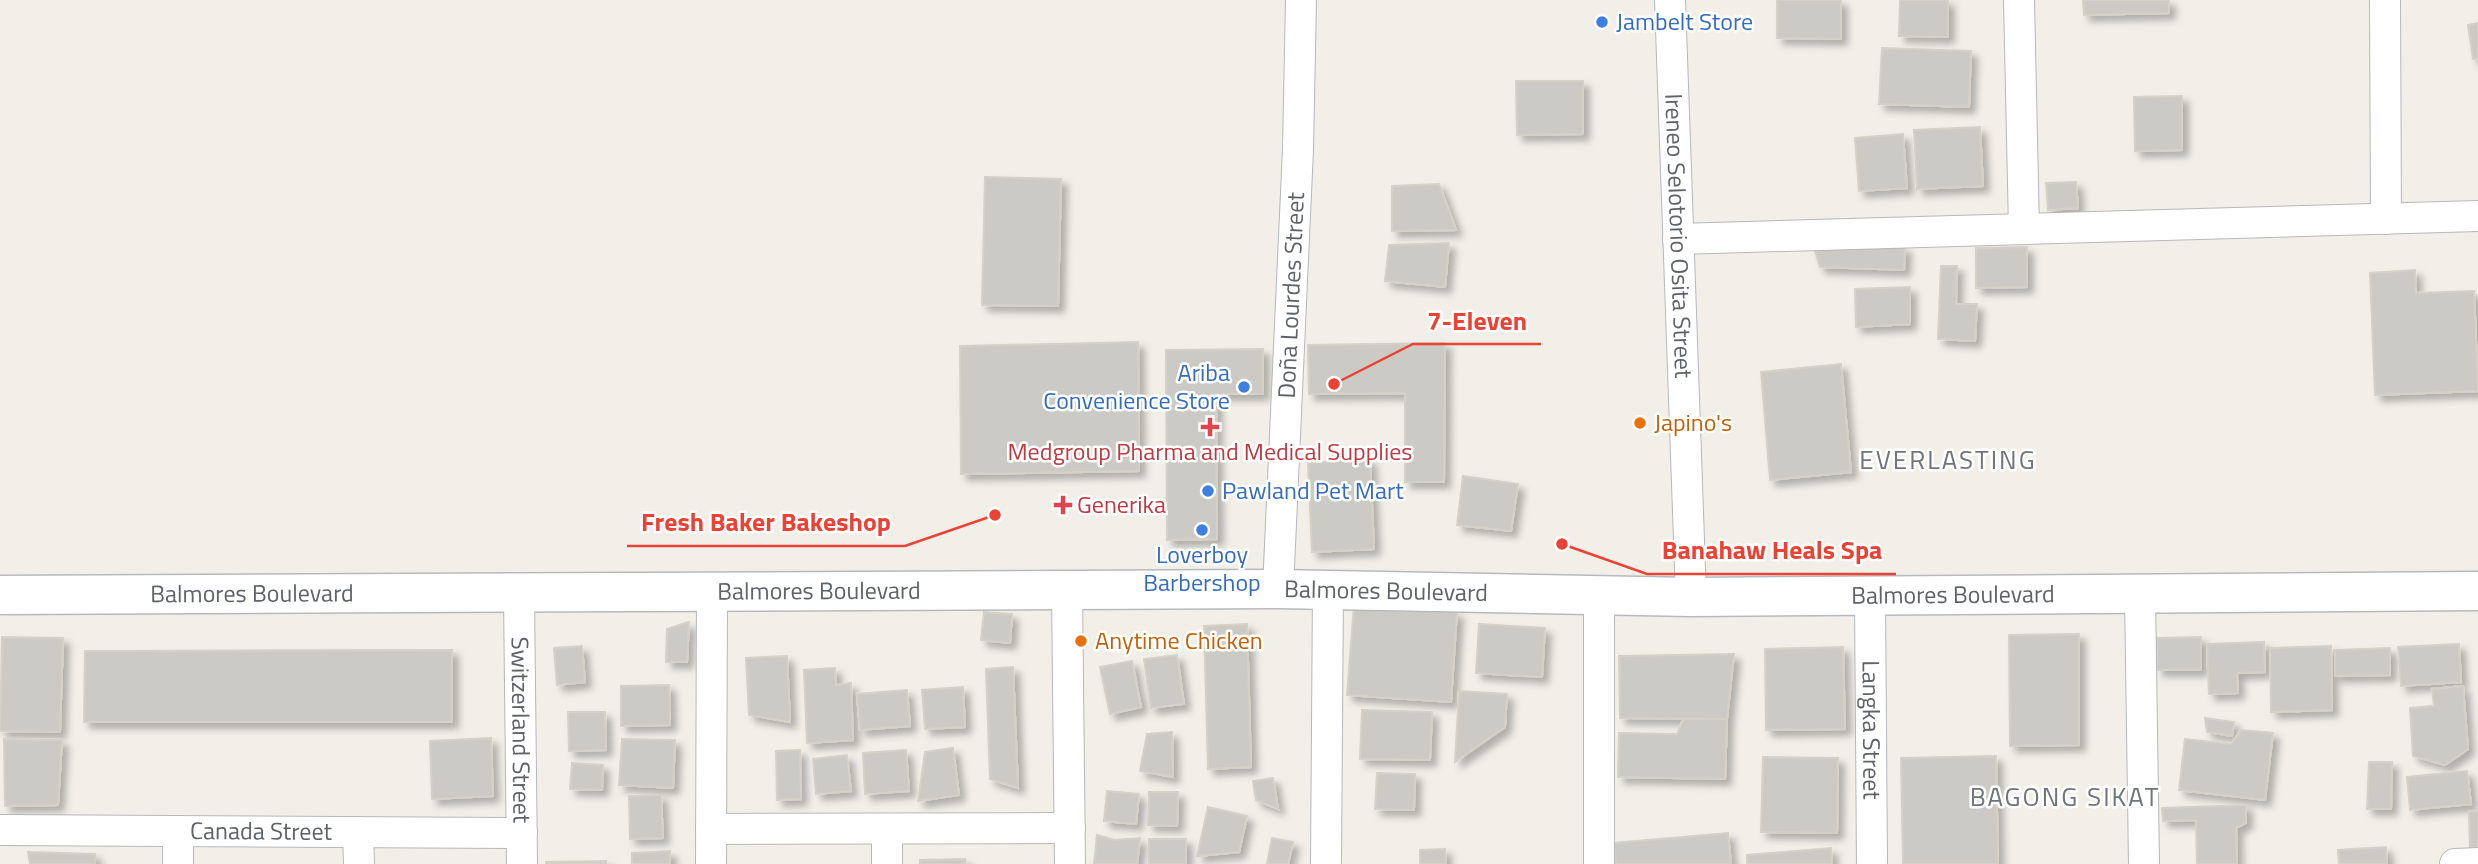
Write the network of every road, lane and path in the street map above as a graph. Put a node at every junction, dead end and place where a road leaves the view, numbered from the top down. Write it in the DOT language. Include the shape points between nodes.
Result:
graph roads {
  1 [pos="1301,0"];
  2 [pos="1670,0"];
  3 [pos="2019,0"];
  4 [pos="2385,0"];
  5 [pos="2478,216"];
  6 [pos="2386,219"];
  7 [pos="2024,229"];
  8 [pos="1678,239"];
  9 [pos="1278,589"];
  10 [pos="1067,590"];
  11 [pos="1328,590"];
  12 [pos="2478,591"];
  13 [pos="712,593"];
  14 [pos="2140,594"];
  15 [pos="0,595"];
  16 [pos="519,595"];
  17 [pos="1691,597"];
  18 [pos="1870,597"];
  19 [pos="1599,598"];
  20 [pos="1070,828"];
  21 [pos="712,829"];
  22 [pos="887,829"];
  23 [pos="0,830"];
  24 [pos="178,831"];
  25 [pos="358,832"];
  26 [pos="522,833"];
  27 [pos="2478,863"];
  28 [pos="178,864"];
  29 [pos="359,864"];
  30 [pos="522,864"];
  31 [pos="711,864"];
  32 [pos="887,864"];
  33 [pos="1070,864"];
  34 [pos="1326,864"];
  35 [pos="1599,864"];
  36 [pos="1872,864"];
  37 [pos="2144,864"];
  38 [pos="2455,864"];
  1 -- 9 [label="street, Doña Lourdes Street"];
  2 -- 8 [label="street, Ireneo Selotorio Osita Street"];
  3 -- 7 [label="street"];
  4 -- 6 [label="street"];
  5 -- 6 [label="street"];
  6 -- 7 [label="street"];
  7 -- 8 [label="street"];
  8 -- 17 [label="street, Ireneo Selotorio Osita Street"];
  9 -- 10 [label="main road, Balmores Boulevard"];
  9 -- 11 [label="main road, Balmores Boulevard"];
  10 -- 13 [label="main road, Balmores Boulevard"];
  10 -- 20 [label="street"];
  11 -- 19 [label="main road, Balmores Boulevard"];
  11 -- 34 [label="street"];
  12 -- 14 [label="main road, Balmores Boulevard"];
  13 -- 16 [label="main road, Balmores Boulevard"];
  13 -- 21 [label="street"];
  14 -- 18 [label="main road, Balmores Boulevard"];
  14 -- 37 [label="street"];
  15 -- 16 [label="main road, Balmores Boulevard"];
  16 -- 26 [label="street, Switzerland Street"];
  17 -- 18 [label="main road, Balmores Boulevard"];
  17 -- 19 [label="main road, Balmores Boulevard"];
  18 -- 36 [label="street, Langka Street"];
  19 -- 35 [label="street"];
  20 -- 22 [label="street"];
  20 -- 33 [label="street"];
  21 -- 22 [label="street"];
  21 -- 31 [label="street"];
  22 -- 32 [label="street"];
  23 -- 24 [label="street, Canada Street"];
  24 -- 25 [label="street, Canada Street"];
  24 -- 28 [label="street"];
  25 -- 26 [label="street, Canada Street"];
  25 -- 29 [label="street"];
  26 -- 30 [label="street, Switzerland Street"];
  27 -- 38 [label="street"];
}
